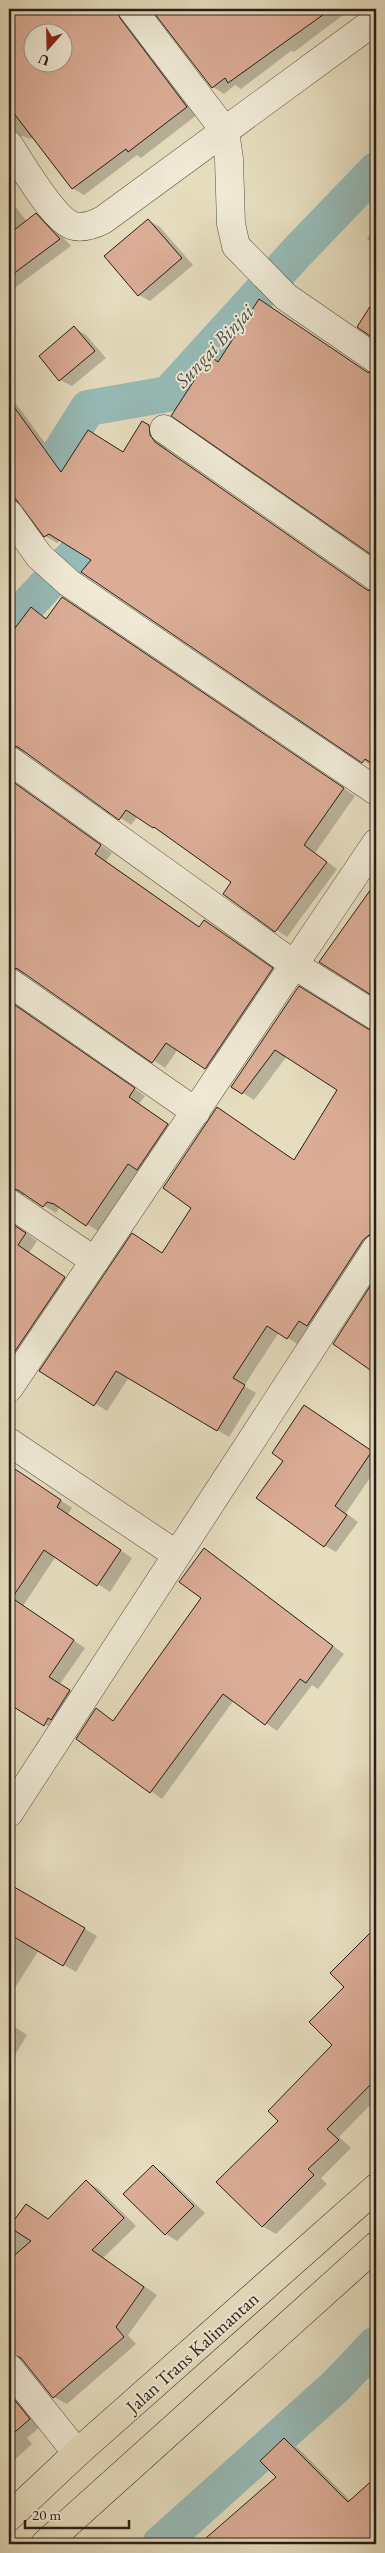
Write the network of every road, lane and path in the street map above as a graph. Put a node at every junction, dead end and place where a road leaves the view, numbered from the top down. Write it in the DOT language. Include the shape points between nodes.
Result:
graph roads {
  1 [pos="132,9"];
  2 [pos="364,18"];
  3 [pos="225,131"];
  4 [pos="9,146"];
  5 [pos="376,359"];
  6 [pos="164,429"];
  7 [pos="9,514"];
  8 [pos="376,577"];
  9 [pos="9,760"];
  10 [pos="376,791"];
  11 [pos="376,843"];
  12 [pos="296,966"];
  13 [pos="9,982"];
  14 [pos="376,1016"];
  15 [pos="196,1112"];
  16 [pos="9,1203"];
  17 [pos="376,1250"];
  18 [pos="95,1261"];
  19 [pos="9,1388"];
  20 [pos="9,1442"];
  21 [pos="177,1555"];
  22 [pos="9,1813"];
  23 [pos="376,2188"];
  24 [pos="376,2246"];
  25 [pos="9,2368"];
  26 [pos="77,2453"];
  27 [pos="9,2517"];
  28 [pos="45,2544"];
  1 -- 3 [label="street"];
  2 -- 3 [label="street"];
  3 -- 4 [label="street" via="103,220 79,226 69,224 52,207"];
  3 -- 5 [label="street" via="231,224 236,246 286,297"];
  6 -- 8 [label="street"];
  7 -- 10 [label="street" via="39,556 69,583"];
  9 -- 12 [label="street"];
  11 -- 12 [label="street"];
  12 -- 14 [label="street"];
  12 -- 15 [label="street"];
  13 -- 15 [label="street"];
  15 -- 18 [label="street"];
  16 -- 18 [label="street"];
  17 -- 21 [label="street"];
  18 -- 19 [label="street"];
  20 -- 21 [label="street"];
  21 -- 22 [label="street"];
  23 -- 26 [label="highway, Jalan Trans Kalimantan"];
  24 -- 28 [label="highway"];
  25 -- 26 [label="street"];
  26 -- 27 [label="highway, Jalan Trans Kalimantan"];
}
